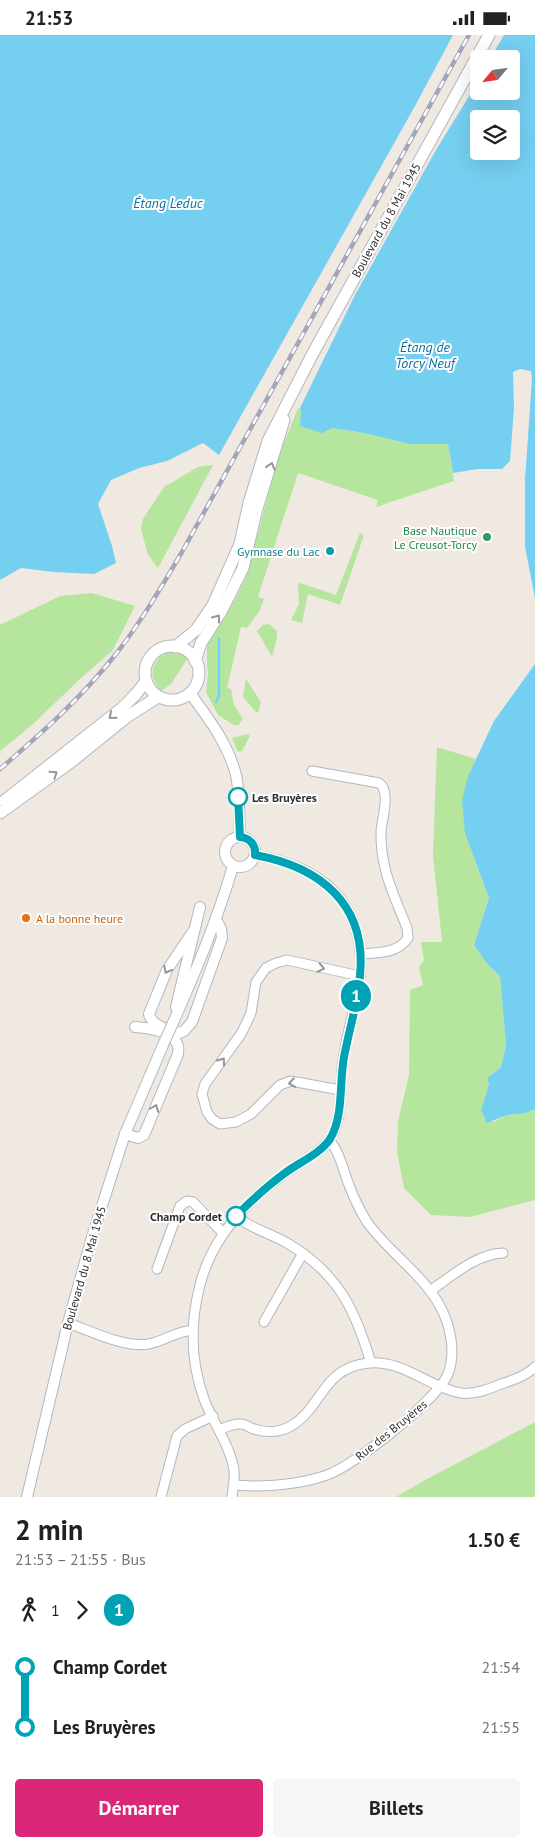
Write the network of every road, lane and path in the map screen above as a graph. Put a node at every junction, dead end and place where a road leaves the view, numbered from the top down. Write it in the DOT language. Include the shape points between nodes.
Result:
graph roads {
  1 [pos="489,35"];
  2 [pos="287,406"];
  3 [pos="175,647"];
  4 [pos="195,661"];
  5 [pos="146,681"];
  6 [pos="190,693"];
  7 [pos="158,697"];
  8 [pos="312,771"];
  9 [pos="0,804"];
  10 [pos="0,813"];
  11 [pos="240,837"];
  12 [pos="255,855"];
  13 [pos="233,866"];
  14 [pos="200,907"];
  15 [pos="216,919"];
  16 [pos="194,929"];
  17 [pos="361,954"];
  18 [pos="360,975"];
  19 [pos="172,1025"];
  20 [pos="135,1027"];
  21 [pos="340,1090"];
  22 [pos="125,1134"];
  23 [pos="329,1140"];
  24 [pos="236,1216"];
  25 [pos="223,1233"];
  26 [pos="303,1253"];
  27 [pos="503,1253"];
  28 [pos="157,1269"];
  29 [pos="430,1291"];
  30 [pos="264,1322"];
  31 [pos="68,1323"];
  32 [pos="193,1329"];
  33 [pos="371,1363"];
  34 [pos="535,1367"];
  35 [pos="441,1385"];
  36 [pos="213,1416"];
  37 [pos="219,1430"];
  38 [pos="233,1485"];
  39 [pos="27,1497"];
  40 [pos="161,1497"];
  41 [pos="232,1497"];
  1 -- 2 [label="main road, Boulevard du 8 Mai 1945"];
  2 -- 3 [label="main road, Boulevard du 8 Mai 1945" via="268,441 240,544 224,583 196,630"];
  4 -- 2 [label="main road, Boulevard du 8 Mai 1945, one-way" via="201,643 243,568"];
  3 -- 4 [label="main road" via="190,654"];
  3 -- 5 [label="main road" via="166,647 151,656 146,664"];
  4 -- 6 [label="main road" via="198,678"];
  5 -- 7 [label="main road"];
  5 -- 9 [label="main road, one-way" via="122,708"];
  6 -- 7 [label="main road" via="174,700"];
  6 -- 11 [label="street" via="222,739 232,761"];
  10 -- 7 [label="main road, one-way"];
  8 -- 17 [label="street" via="380,783 384,789 381,832 385,870 408,937 393,950"];
  11 -- 12 [label="street" via="255,847"];
  11 -- 13 [label="street" via="231,840 226,848 226,856"];
  12 -- 13 [label="street" via="247,866"];
  12 -- 17 [label="street" via="297,867 332,889 349,910"];
  13 -- 15 [label="street"];
  14 -- 16 [label="street"];
  16 -- 15 [label="street, one-way" via="167,970 149,1013 155,1023 179,1033 192,1021 222,938"];
  15 -- 19 [label="street"];
  16 -- 19 [label="street"];
  17 -- 18 [label="street"];
  18 -- 21 [label="street"];
  21 -- 18 [label="street, one-way" via="291,1081 280,1085 246,1118 228,1124 212,1119 202,1094 205,1084 244,1029 251,1013 256,982 266,968 287,961"];
  19 -- 22 [label="street, Boulevard du 8 Mai 1945, bridge"];
  22 -- 20 [label="street, one-way" via="138,1138 144,1135 178,1054 173,1038 161,1031"];
  21 -- 23 [label="street" via="339,1115"];
  22 -- 31 [label="street, Boulevard du 8 Mai 1945"];
  23 -- 24 [label="street" via="260,1192"];
  23 -- 29 [label="street, Rue des Bruyères" via="365,1218 378,1237"];
  24 -- 25 [label="street"];
  24 -- 26 [label="street" via="248,1226"];
  25 -- 28 [label="street" via="192,1202 187,1201 180,1206"];
  25 -- 32 [label="street" via="206,1265"];
  26 -- 30 [label="street"];
  26 -- 33 [label="street" via="325,1272 344,1296 359,1325"];
  27 -- 29 [label="street" via="480,1258"];
  29 -- 35 [label="street, Rue des Bruyères" via="440,1306 452,1344 448,1374"];
  31 -- 32 [label="street" via="130,1344 149,1344"];
  31 -- 39 [label="street, Boulevard du 8 Mai 1945"];
  32 -- 36 [label="street" via="194,1367"];
  33 -- 35 [label="street" via="400,1367"];
  33 -- 37 [label="street" via="334,1376 302,1419 284,1430 266,1432 241,1424"];
  34 -- 35 [label="street" via="529,1373 477,1392 462,1393"];
  35 -- 38 [label="street, Rue des Bruyères" via="422,1406 372,1447 328,1475 303,1482"];
  36 -- 37 [label="street"];
  36 -- 40 [label="street" via="185,1429 178,1436"];
  37 -- 38 [label="street" via="234,1470"];
  38 -- 41 [label="street"];
}
